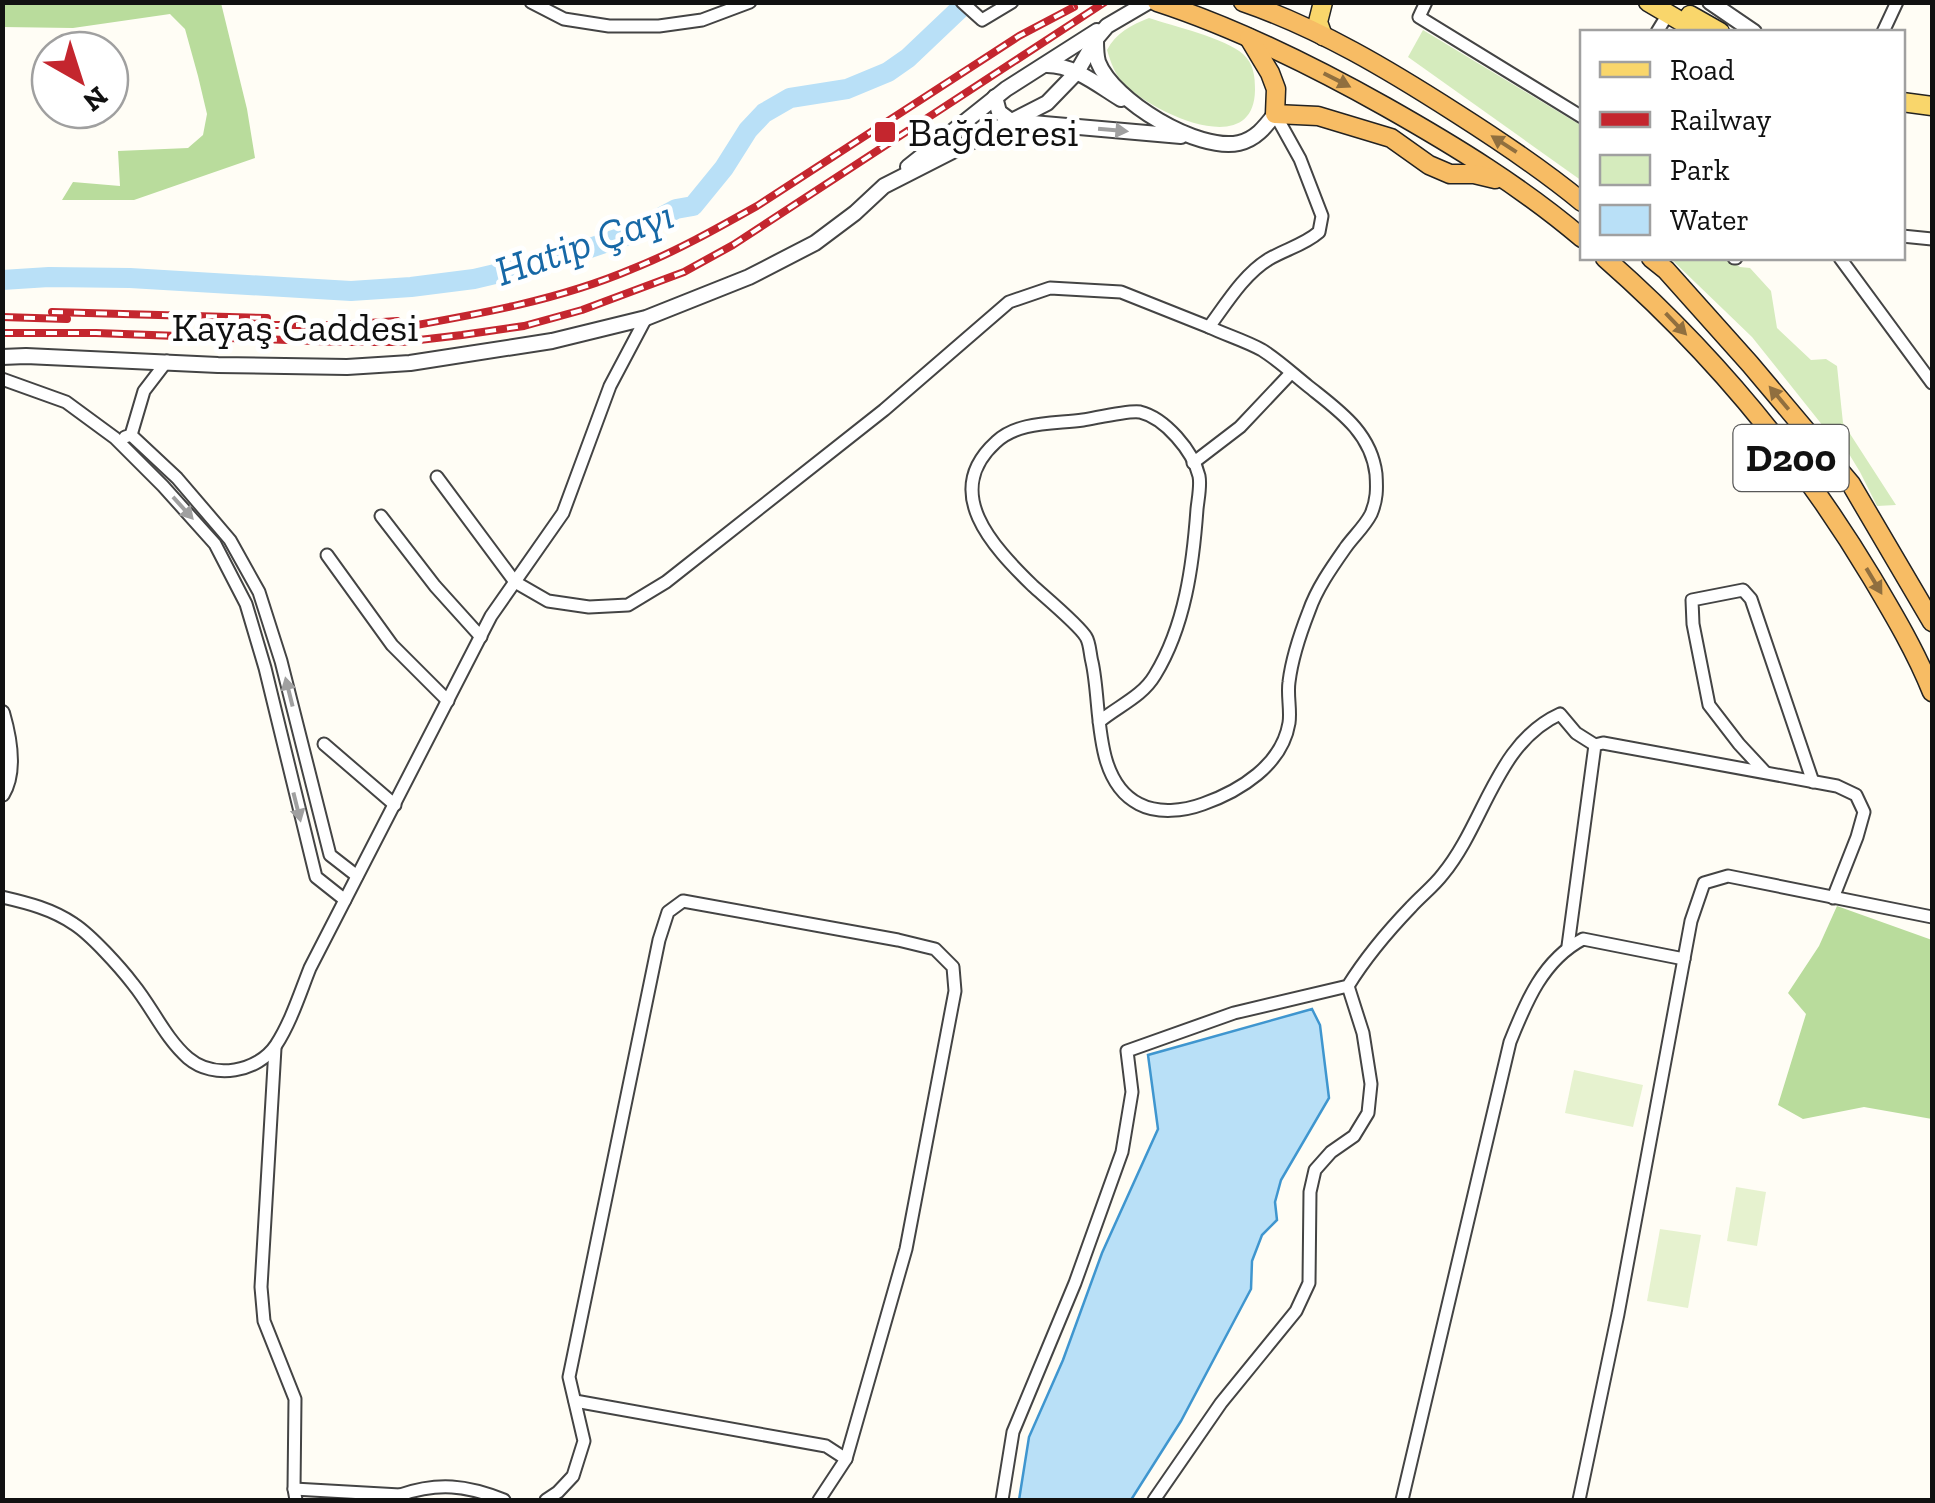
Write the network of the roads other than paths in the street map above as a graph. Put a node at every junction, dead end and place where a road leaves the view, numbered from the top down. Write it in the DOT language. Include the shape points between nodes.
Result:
graph roads {
  1 [pos="531,2"];
  2 [pos="750,2"];
  3 [pos="1012,2"];
  4 [pos="1148,2"];
  5 [pos="1157,2"];
  6 [pos="1242,2"];
  7 [pos="1283,2"];
  8 [pos="1323,2"];
  9 [pos="1426,2"];
  10 [pos="1648,2"];
  11 [pos="1897,2"];
  12 [pos="1712,3"];
  13 [pos="966,6"];
  14 [pos="1668,8"];
  15 [pos="1261,9"];
  16 [pos="1107,26"];
  17 [pos="1696,30"];
  18 [pos="1716,30"];
  19 [pos="1751,30"];
  20 [pos="1884,30"];
  21 [pos="1323,36"];
  22 [pos="1249,38"];
  23 [pos="1096,39"];
  24 [pos="1043,66"];
  25 [pos="1078,72"];
  26 [pos="995,98"];
  27 [pos="1905,102"];
  28 [pos="1932,106"];
  29 [pos="1905,113"];
  30 [pos="1274,114"];
  31 [pos="1148,115"];
  32 [pos="1580,116"];
  33 [pos="1932,117"];
  34 [pos="1011,121"];
  35 [pos="1192,136"];
  36 [pos="1514,185"];
  37 [pos="884,186"];
  38 [pos="1580,200"];
  39 [pos="1580,236"];
  40 [pos="1905,236"];
  41 [pos="1932,238"];
  42 [pos="1607,260"];
  43 [pos="1654,260"];
  44 [pos="1841,260"];
  45 [pos="646,318"];
  46 [pos="1209,327"];
  47 [pos="2,357"];
  48 [pos="167,361"];
  49 [pos="1291,373"];
  50 [pos="2,378"];
  51 [pos="1932,384"];
  52 [pos="131,436"];
  53 [pos="116,438"];
  54 [pos="1193,463"];
  55 [pos="437,477"];
  56 [pos="381,516"];
  57 [pos="328,555"];
  58 [pos="515,582"];
  59 [pos="1932,622"];
  60 [pos="481,637"];
  61 [pos="1932,692"];
  62 [pos="448,701"];
  63 [pos="2,713"];
  64 [pos="1099,722"];
  65 [pos="324,744"];
  66 [pos="1595,745"];
  67 [pos="1766,773"];
  68 [pos="1814,782"];
  69 [pos="2,794"];
  70 [pos="394,805"];
  71 [pos="357,876"];
  72 [pos="2,897"];
  73 [pos="1833,898"];
  74 [pos="345,900"];
  75 [pos="1932,917"];
  76 [pos="1568,946"];
  77 [pos="1684,959"];
  78 [pos="1348,986"];
  79 [pos="274,1048"];
  80 [pos="575,1401"];
  81 [pos="846,1459"];
  82 [pos="294,1495"];
  83 [pos="402,1498"];
  84 [pos="504,1500"];
  85 [pos="546,1500"];
  86 [pos="820,1500"];
  87 [pos="1002,1500"];
  88 [pos="1154,1500"];
  89 [pos="1402,1500"];
  90 [pos="1579,1500"];
  1 -- 2 [label="street" via="564,18 659,26 702,20"];
  3 -- 13 [label="street" via="982,20"];
  4 -- 16 [label="street, Kayaş Caddesi"];
  5 -- 22 [label="highway"];
  6 -- 15 [label="highway"];
  7 -- 15 [label="main road"];
  8 -- 21 [label="main road"];
  9 -- 32 [label="street" via="1419,17"];
  10 -- 14 [label="main road"];
  11 -- 20 [label="street"];
  12 -- 19 [label="street"];
  14 -- 17 [label="main road"];
  14 -- 18 [label="main road"];
  15 -- 21 [label="highway"];
  16 -- 23 [label="street, Kayaş Caddesi"];
  16 -- 24 [label="street"];
  38 -- 21 [label="highway, one-way" via="1393,73"];
  22 -- 30 [label="highway" via="1276,89"];
  22 -- 36 [label="highway, one-way" via="1362,94"];
  23 -- 25 [label="street, Kayaş Caddesi"];
  23 -- 31 [label="street" via="1098,62"];
  24 -- 25 [label="street"];
  24 -- 26 [label="street"];
  25 -- 31 [label="street"];
  25 -- 34 [label="street, Kayaş Caddesi" via="1047,103"];
  26 -- 34 [label="street"];
  26 -- 37 [label="street"];
  27 -- 28 [label="main road"];
  29 -- 33 [label="main road"];
  30 -- 35 [label="street" via="1260,133 1241,143"];
  30 -- 36 [label="highway" via="1318,116 1391,138 1450,174"];
  30 -- 46 [label="street" via="1317,202 1319,232 1267,260"];
  31 -- 35 [label="street"];
  34 -- 35 [label="street, one-way"];
  34 -- 37 [label="street, Kayaş Caddesi"];
  36 -- 39 [label="highway"];
  37 -- 45 [label="street, Kayaş Caddesi" via="814,242"];
  40 -- 41 [label="street"];
  42 -- 61 [label="highway, D200, one-way" via="1717,367 1774,435 1851,542"];
  59 -- 43 [label="highway, D200, one-way" via="1851,484"];
  44 -- 51 [label="street"];
  45 -- 48 [label="street, Kayaş Caddesi" via="410,363"];
  45 -- 58 [label="street" via="610,386 564,513"];
  46 -- 49 [label="street" via="1261,350"];
  46 -- 58 [label="street" via="1121,292 1050,288 1010,302 884,410 628,605 548,601"];
  47 -- 48 [label="street, Kayaş Caddesi"];
  48 -- 52 [label="street" via="144,391"];
  49 -- 54 [label="street" via="1240,427"];
  49 -- 64 [label="street" via="1366,441 1378,494 1370,518 1314,597 1288,684 1289,724 1273,761 1236,789 1190,809 1162,811 1139,804 1116,785"];
  50 -- 53 [label="street" via="66,402"];
  52 -- 53 [label="street"];
  71 -- 52 [label="street, one-way" via="330,855 282,660 258,592 230,540 178,478"];
  53 -- 74 [label="street, one-way" via="216,544 246,604 316,877"];
  54 -- 64 [label="street" via="1199,478 1194,551 1176,634 1143,692"];
  54 -- 64 [label="street" via="1169,428 1139,412 1023,427 999,438 976,464 970,486 977,516 1024,577 1086,638"];
  55 -- 58 [label="street"];
  56 -- 60 [label="street"];
  57 -- 62 [label="street" via="392,645"];
  58 -- 60 [label="street"];
  60 -- 62 [label="street"];
  62 -- 70 [label="street"];
  63 -- 69 [label="street" via="10,759"];
  65 -- 70 [label="street"];
  66 -- 67 [label="street"];
  66 -- 76 [label="street"];
  66 -- 78 [label="street" via="1560,714 1530,732 1444,874 1366,957"];
  67 -- 68 [label="street"];
  67 -- 68 [label="street" via="1710,705 1692,600 1743,590 1751,599"];
  68 -- 73 [label="street" via="1856,795 1864,812"];
  70 -- 71 [label="street"];
  71 -- 74 [label="street"];
  72 -- 79 [label="street" via="76,925 132,982 190,1060 220,1070 250,1068"];
  73 -- 75 [label="street"];
  73 -- 77 [label="street" via="1728,876 1704,884"];
  74 -- 79 [label="street"];
  76 -- 77 [label="street" via="1583,939"];
  76 -- 89 [label="street" via="1530,994 1510,1042"];
  77 -- 90 [label="street"];
  78 -- 87 [label="street" via="1234,1013 1127,1051 1132,1092 1122,1152 1014,1432"];
  78 -- 88 [label="street" via="1366,1050 1368,1113 1354,1136 1314,1170 1309,1283 1296,1310"];
  79 -- 82 [label="street" via="261,1287 264,1321 295,1399"];
  80 -- 81 [label="street" via="826,1446"];
  80 -- 81 [label="street" via="569,1377 668,912 684,901 898,940 935,949 953,967 956,991 906,1248"];
  80 -- 85 [label="street" via="584,1441 573,1476"];
  81 -- 86 [label="street"];
  82 -- 83 [label="street"];
  83 -- 84 [label="street" via="446,1485"];
}
